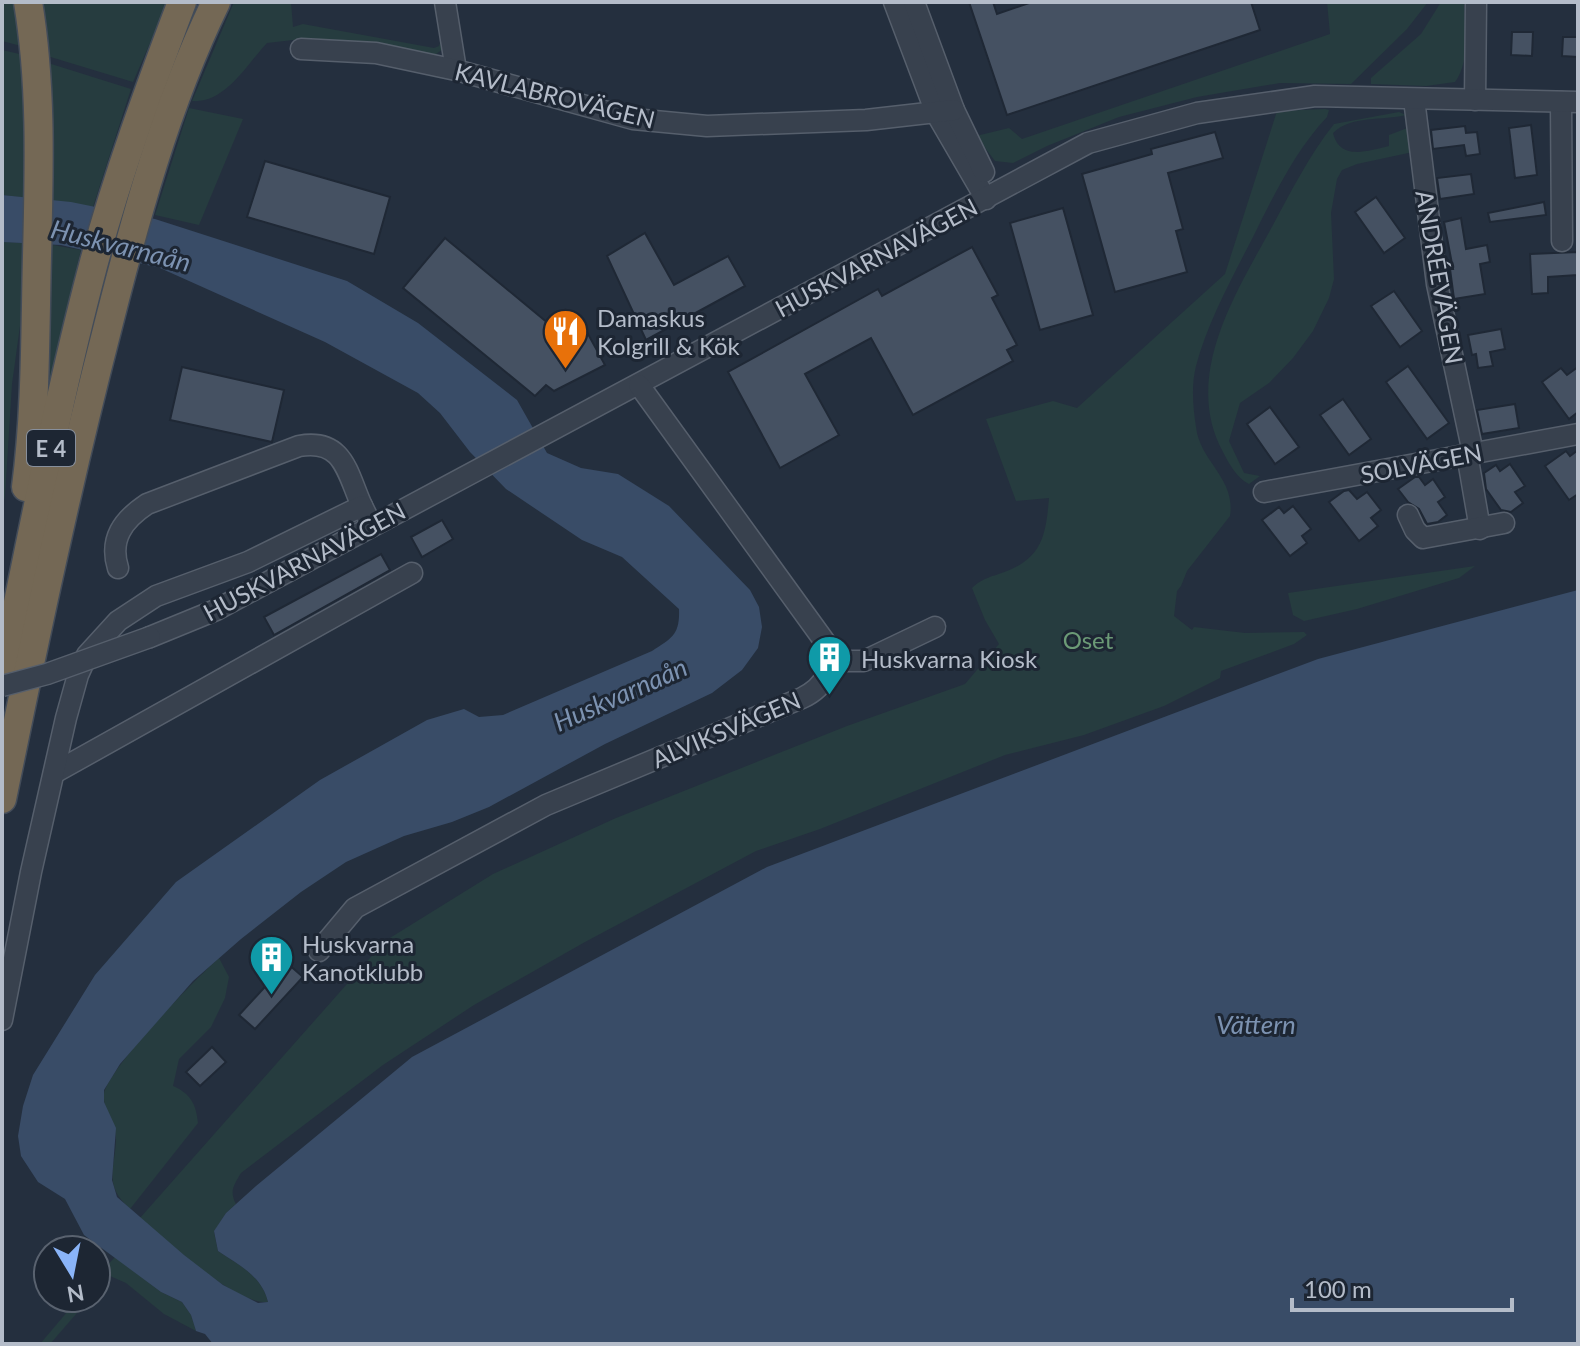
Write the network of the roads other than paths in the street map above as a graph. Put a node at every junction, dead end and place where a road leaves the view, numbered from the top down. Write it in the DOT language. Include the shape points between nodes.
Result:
graph roads {
  1 [pos="28,2"];
  2 [pos="182,2"];
  3 [pos="216,2"];
  4 [pos="445,2"];
  5 [pos="894,2"];
  6 [pos="914,2"];
  7 [pos="1476,2"];
  8 [pos="301,49"];
  9 [pos="456,70"];
  10 [pos="1414,99"];
  11 [pos="1475,100"];
  12 [pos="1569,102"];
  13 [pos="945,112"];
  14 [pos="990,196"];
  15 [pos="1562,241"];
  16 [pos="639,385"];
  17 [pos="1578,434"];
  18 [pos="1470,454"];
  19 [pos="1264,492"];
  20 [pos="362,506"];
  21 [pos="1408,515"];
  22 [pos="1504,523"];
  23 [pos="372,526"];
  24 [pos="1480,529"];
  25 [pos="118,568"];
  26 [pos="412,573"];
  27 [pos="935,627"];
  28 [pos="12,631"];
  29 [pos="831,661"];
  30 [pos="2,683"];
  31 [pos="54,773"];
  32 [pos="2,799"];
  33 [pos="319,951"];
  34 [pos="2,1020"];
  1 -- 28 [label="highway" via="39,108 39,184 32,443"];
  2 -- 28 [label="highway, E 4" via="93,266"];
  3 -- 32 [label="highway, E 4" via="166,126 121,274 76,453"];
  4 -- 9 [label="street"];
  5 -- 13 [label="street"];
  6 -- 13 [label="street"];
  7 -- 11 [label="street"];
  8 -- 9 [label="street, KAVLABROVÄGEN" via="376,53"];
  9 -- 13 [label="street, KAVLABROVÄGEN" via="633,119 707,126"];
  10 -- 11 [label="street, HUSKVARNAVÄGEN"];
  10 -- 14 [label="street, HUSKVARNAVÄGEN" via="1315,96 1197,113 1088,143"];
  10 -- 18 [label="street, ANDRÉEVÄGEN" via="1437,284"];
  11 -- 12 [label="street, HUSKVARNAVÄGEN"];
  12 -- 15 [label="street"];
  13 -- 14 [label="street"];
  14 -- 16 [label="street, HUSKVARNAVÄGEN"];
  16 -- 23 [label="street, HUSKVARNAVÄGEN"];
  16 -- 29 [label="street" via="825,642"];
  17 -- 18 [label="street, SOLVÄGEN"];
  18 -- 19 [label="street, SOLVÄGEN"];
  18 -- 24 [label="street, ANDRÉEVÄGEN"];
  20 -- 23 [label="street"];
  20 -- 25 [label="street" via="341,457 317,443 299,446 132,514 115,540"];
  20 -- 31 [label="street" via="248,562 156,596 118,621 87,655 78,675"];
  21 -- 24 [label="street" via="1423,538"];
  22 -- 24 [label="street"];
  23 -- 30 [label="street, HUSKVARNAVÄGEN, bridge" via="216,610 47,674"];
  26 -- 31 [label="street"];
  27 -- 29 [label="street" via="864,661"];
  28 -- 30 [label="highway, E 4"];
  29 -- 33 [label="street, ALVIKSVÄGEN" via="811,693 546,805 355,908"];
  31 -- 34 [label="street"];
}
